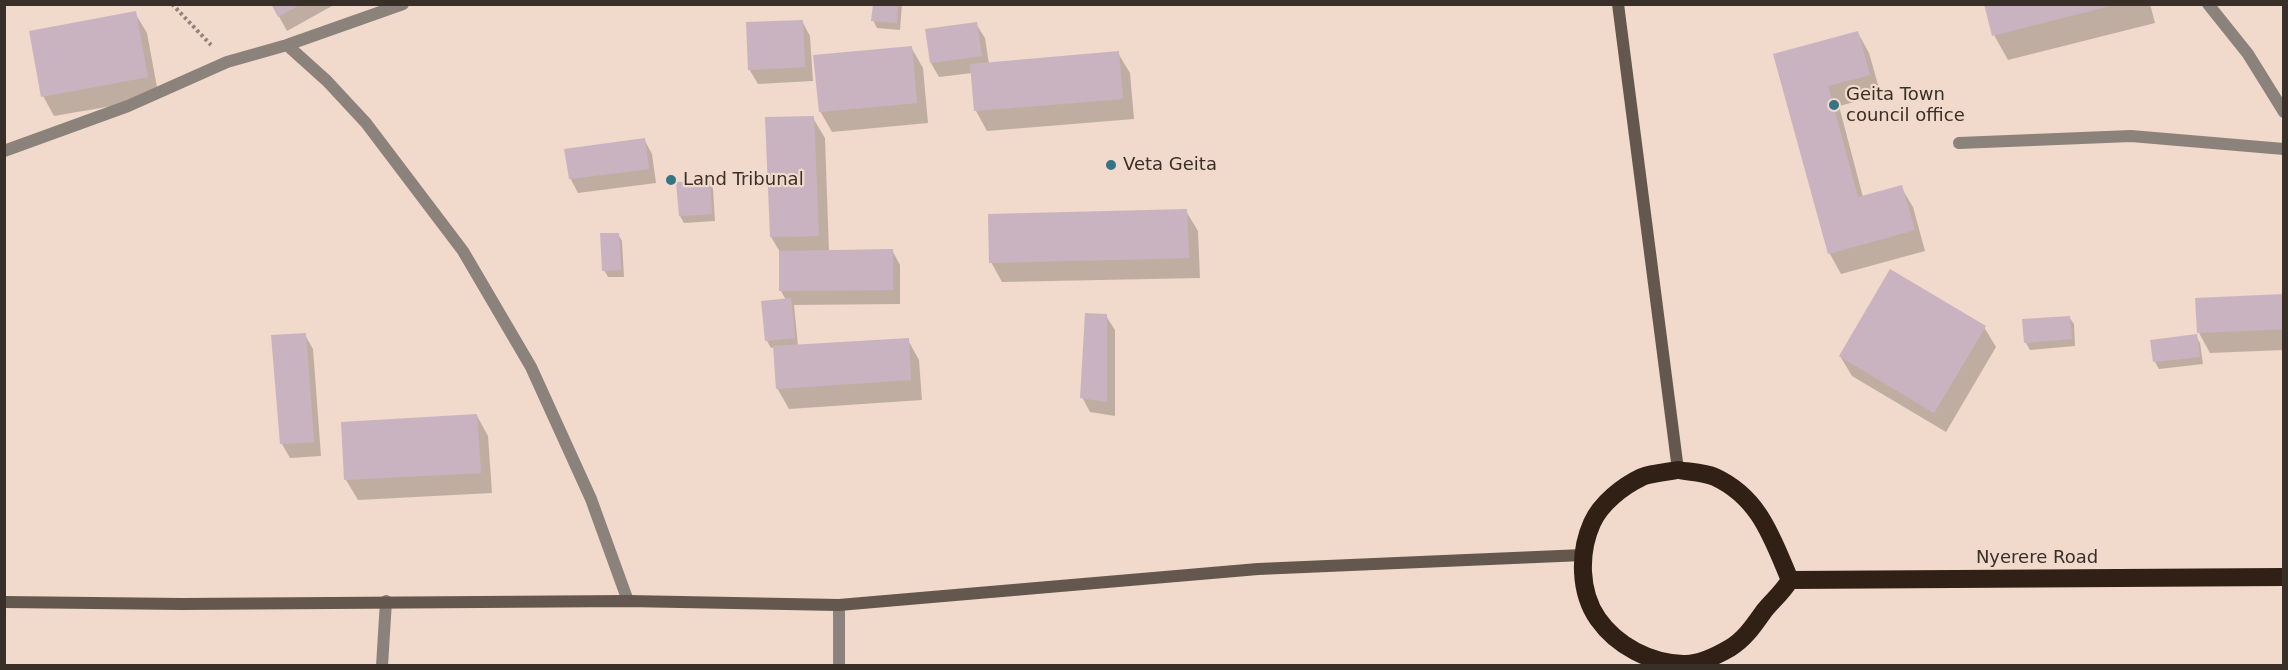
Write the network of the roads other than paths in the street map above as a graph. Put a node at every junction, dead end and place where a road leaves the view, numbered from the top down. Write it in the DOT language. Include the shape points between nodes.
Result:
graph roads {
  1 [pos="403,4"];
  2 [pos="1618,4"];
  3 [pos="2208,4"];
  4 [pos="287,45"];
  5 [pos="2283,112"];
  6 [pos="1959,143"];
  7 [pos="2283,149"];
  8 [pos="4,151"];
  9 [pos="1678,470"];
  10 [pos="1583,555"];
  11 [pos="2283,577"];
  12 [pos="1790,580"];
  13 [pos="386,601"];
  14 [pos="4,602"];
  15 [pos="628,602"];
  16 [pos="838,605"];
  17 [pos="1685,665"];
  18 [pos="382,666"];
  19 [pos="839,666"];
  1 -- 4 [label="street"];
  2 -- 9 [label="street"];
  3 -- 5 [label="street" via="2248,54"];
  4 -- 8 [label="street" via="227,62 128,106"];
  4 -- 15 [label="street" via="366,123 463,251 531,367 591,499"];
  6 -- 7 [label="street" via="2131,136"];
  9 -- 10 [label="highway" via="1644,477 1614,495 1593,521"];
  9 -- 12 [label="highway" via="1713,476 1744,495 1766,524"];
  10 -- 16 [label="street" via="1258,569"];
  10 -- 17 [label="highway" via="1585,588 1597,618 1620,642 1648,658"];
  11 -- 12 [label="highway, Nyerere Road"];
  12 -- 17 [label="highway" via="1751,631 1731,648"];
  13 -- 14 [label="street"];
  13 -- 15 [label="street"];
  13 -- 18 [label="street"];
  15 -- 16 [label="street"];
  16 -- 19 [label="street"];
}
